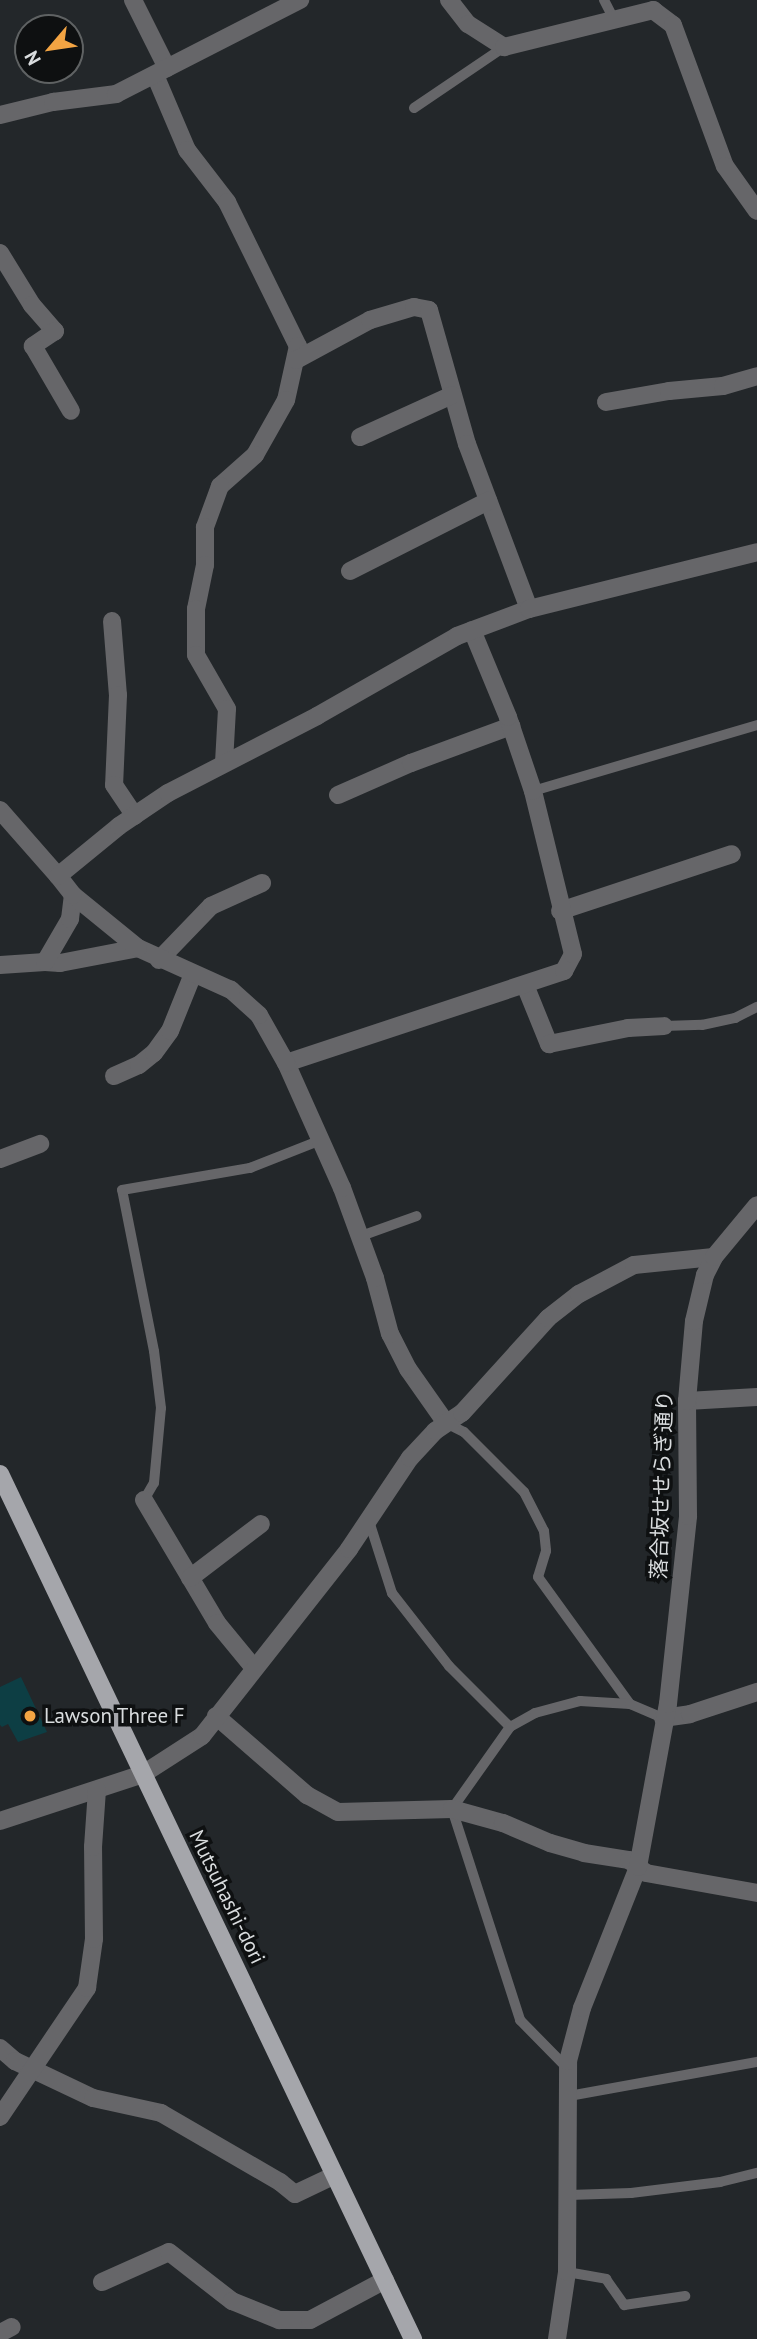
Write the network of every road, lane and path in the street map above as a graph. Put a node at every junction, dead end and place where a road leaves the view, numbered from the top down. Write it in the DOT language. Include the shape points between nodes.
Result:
graph roads {
  1 [pos="133,0"];
  2 [pos="300,0"];
  3 [pos="449,0"];
  4 [pos="604,0"];
  5 [pos="614,20"];
  6 [pos="504,47"];
  7 [pos="161,72"];
  8 [pos="414,108"];
  9 [pos="0,115"];
  10 [pos="757,211"];
  11 [pos="0,253"];
  12 [pos="296,360"];
  13 [pos="757,376"];
  14 [pos="452,394"];
  15 [pos="606,402"];
  16 [pos="71,411"];
  17 [pos="360,437"];
  18 [pos="488,501"];
  19 [pos="757,552"];
  20 [pos="350,571"];
  21 [pos="530,610"];
  22 [pos="112,621"];
  23 [pos="472,630"];
  24 [pos="757,725"];
  25 [pos="511,726"];
  26 [pos="224,762"];
  27 [pos="533,791"];
  28 [pos="338,795"];
  29 [pos="0,810"];
  30 [pos="135,816"];
  31 [pos="732,854"];
  32 [pos="58,876"];
  33 [pos="262,883"];
  34 [pos="73,895"];
  35 [pos="561,911"];
  36 [pos="138,948"];
  37 [pos="159,960"];
  38 [pos="45,962"];
  39 [pos="0,965"];
  40 [pos="193,974"];
  41 [pos="525,985"];
  42 [pos="757,1007"];
  43 [pos="664,1026"];
  44 [pos="286,1063"];
  45 [pos="114,1076"];
  46 [pos="321,1140"];
  47 [pos="40,1144"];
  48 [pos="0,1159"];
  49 [pos="757,1205"];
  50 [pos="417,1216"];
  51 [pos="361,1236"];
  52 [pos="714,1257"];
  53 [pos="757,1397"];
  54 [pos="687,1401"];
  55 [pos="446,1423"];
  56 [pos="0,1474"];
  57 [pos="144,1500"];
  58 [pos="369,1521"];
  59 [pos="261,1524"];
  60 [pos="190,1578"];
  61 [pos="254,1668"];
  62 [pos="757,1692"];
  63 [pos="630,1704"];
  64 [pos="216,1716"];
  65 [pos="663,1717"];
  66 [pos="510,1727"];
  67 [pos="143,1774"];
  68 [pos="97,1790"];
  69 [pos="452,1809"];
  70 [pos="0,1821"];
  71 [pos="638,1867"];
  72 [pos="757,1893"];
  73 [pos="0,2048"];
  74 [pos="757,2062"];
  75 [pos="32,2069"];
  76 [pos="569,2070"];
  77 [pos="569,2096"];
  78 [pos="0,2117"];
  79 [pos="757,2174"];
  80 [pos="335,2175"];
  81 [pos="569,2195"];
  82 [pos="568,2272"];
  83 [pos="384,2280"];
  84 [pos="102,2282"];
  85 [pos="685,2296"];
  86 [pos="413,2339"];
  87 [pos="557,2339"];
  1 -- 7 [label="street"];
  2 -- 7 [label="street"];
  3 -- 6 [label="street" via="468,24"];
  4 -- 5 [label="lane"];
  5 -- 6 [label="street"];
  5 -- 10 [label="street" via="653,10 673,25 725,166"];
  6 -- 8 [label="lane"];
  7 -- 9 [label="street" via="116,94"];
  7 -- 12 [label="street" via="187,150 227,202 298,346"];
  11 -- 16 [label="street" via="32,305 55,331 33,346"];
  12 -- 14 [label="street" via="370,320 414,307 429,310"];
  12 -- 26 [label="street" via="286,400 254,455 220,486 205,527 196,655 227,709"];
  13 -- 15 [label="street" via="723,386"];
  14 -- 17 [label="street"];
  14 -- 18 [label="street"];
  18 -- 20 [label="street"];
  18 -- 21 [label="street"];
  19 -- 21 [label="street"];
  21 -- 23 [label="street"];
  22 -- 30 [label="street" via="118,695 114,785"];
  23 -- 25 [label="street"];
  23 -- 26 [label="street"];
  24 -- 27 [label="lane"];
  25 -- 27 [label="street"];
  25 -- 28 [label="street"];
  26 -- 30 [label="street"];
  27 -- 35 [label="street"];
  29 -- 32 [label="street"];
  30 -- 32 [label="street"];
  31 -- 35 [label="street"];
  32 -- 34 [label="street"];
  33 -- 37 [label="street" via="211,906"];
  34 -- 36 [label="street"];
  34 -- 38 [label="street" via="70,919"];
  35 -- 41 [label="street" via="573,954 564,971"];
  36 -- 37 [label="street"];
  36 -- 38 [label="street"];
  37 -- 40 [label="street"];
  38 -- 39 [label="street"];
  40 -- 44 [label="street" via="245,1000"];
  40 -- 45 [label="street" via="170,1031 154,1053"];
  41 -- 43 [label="street" via="549,1044 628,1028"];
  41 -- 44 [label="street"];
  42 -- 43 [label="lane" via="713,1023"];
  44 -- 46 [label="street"];
  46 -- 51 [label="street"];
  46 -- 57 [label="lane" via="250,1168 122,1190 161,1408 154,1483"];
  47 -- 48 [label="street"];
  49 -- 52 [label="street, 落合坂せせらぎ通り"];
  50 -- 51 [label="lane"];
  51 -- 55 [label="street" via="390,1335"];
  52 -- 54 [label="street, 落合坂せせらぎ通り" via="694,1321"];
  52 -- 55 [label="street" via="634,1265 579,1294 548,1318 462,1413"];
  53 -- 54 [label="street"];
  54 -- 65 [label="street, 落合坂せせらぎ通り" via="688,1516"];
  55 -- 58 [label="street" via="410,1458"];
  55 -- 63 [label="lane" via="464,1432 524,1492 544,1531 546,1551 538,1577"];
  56 -- 67 [label="main road, Mutsuhashi-dori"];
  57 -- 60 [label="street"];
  58 -- 61 [label="street"];
  58 -- 66 [label="lane" via="392,1592 449,1666"];
  59 -- 60 [label="street"];
  60 -- 61 [label="street" via="217,1623"];
  61 -- 64 [label="street"];
  62 -- 65 [label="street"];
  63 -- 65 [label="lane"];
  63 -- 66 [label="lane" via="561,1704"];
  64 -- 67 [label="street" via="202,1736"];
  64 -- 69 [label="street" via="307,1795 338,1812"];
  65 -- 71 [label="street, 落合坂せせらぎ通り"];
  66 -- 69 [label="lane"];
  67 -- 68 [label="street"];
  67 -- 80 [label="main road, Mutsuhashi-dori"];
  68 -- 70 [label="street"];
  68 -- 75 [label="street" via="94,1939 87,1988"];
  69 -- 71 [label="street" via="584,1853 629,1860"];
  69 -- 76 [label="lane" via="520,2020"];
  71 -- 72 [label="street" via="646,1873"];
  71 -- 76 [label="street, 落合坂せせらぎ通り" via="582,2008"];
  73 -- 75 [label="street"];
  74 -- 77 [label="lane"];
  75 -- 78 [label="street"];
  75 -- 80 [label="street" via="93,2098 161,2113 295,2194"];
  76 -- 77 [label="street, 落合坂せせらぎ通り"];
  77 -- 81 [label="street, 落合坂せせらぎ通り"];
  79 -- 81 [label="lane" via="644,2191"];
  80 -- 83 [label="main road, Mutsuhashi-dori"];
  81 -- 82 [label="street, 落合坂せせらぎ通り"];
  82 -- 85 [label="lane" via="606,2279 624,2305"];
  82 -- 87 [label="street, 落合坂せせらぎ通り"];
  83 -- 84 [label="street" via="310,2320 279,2320 232,2301 169,2252"];
  83 -- 86 [label="main road, Mutsuhashi-dori"];
}
